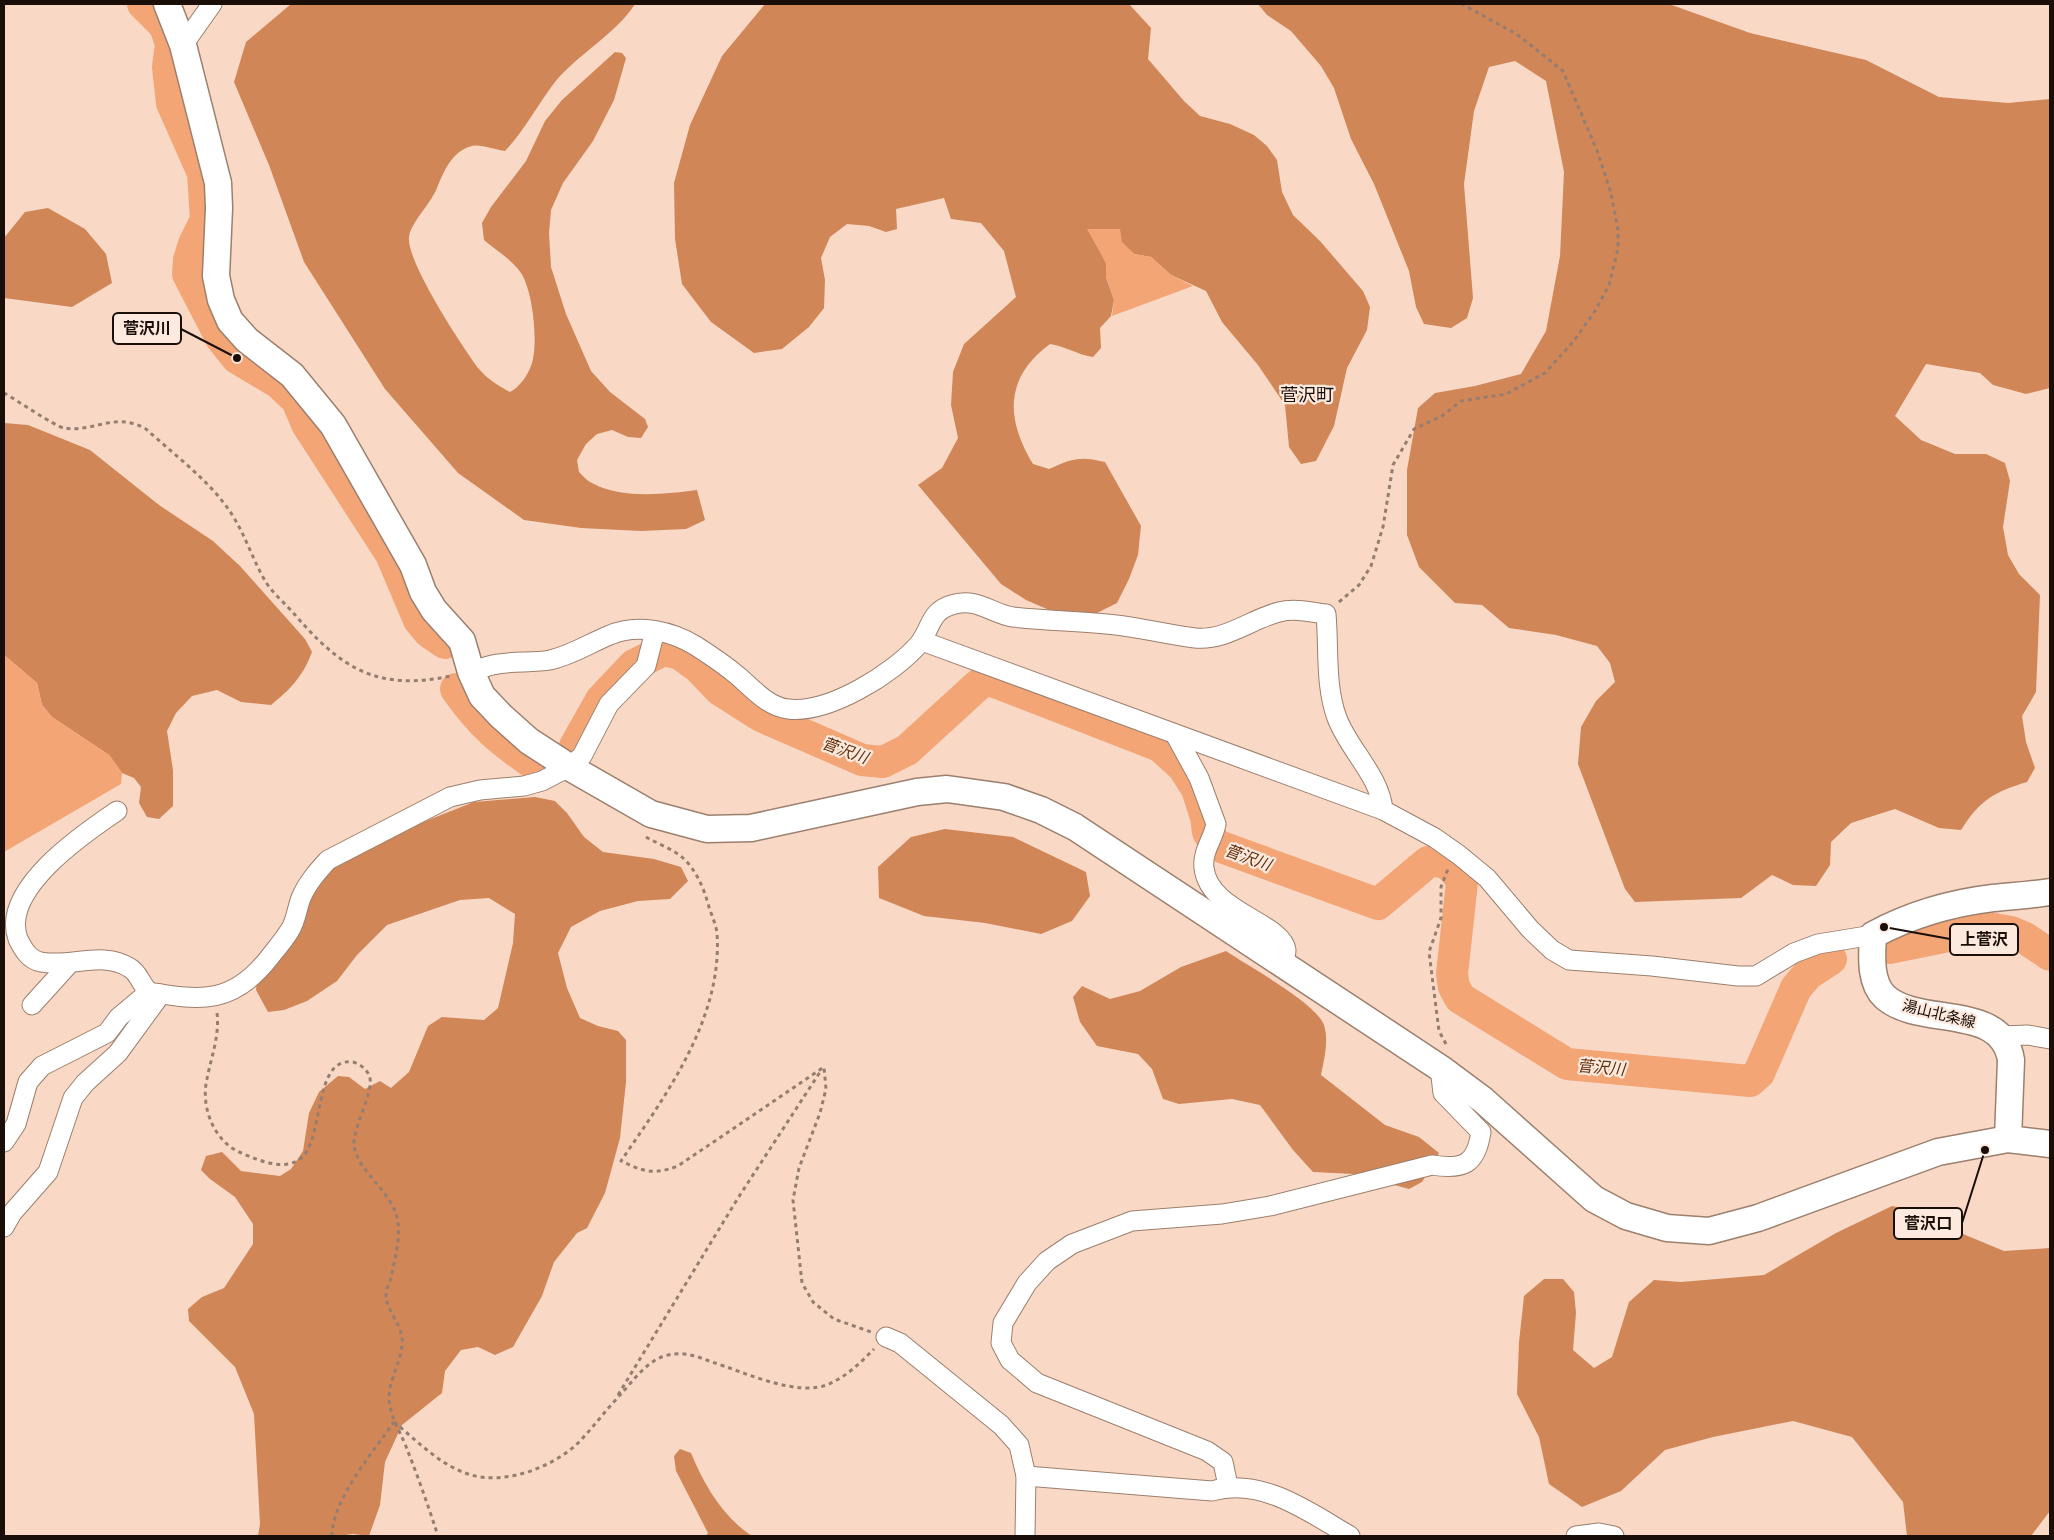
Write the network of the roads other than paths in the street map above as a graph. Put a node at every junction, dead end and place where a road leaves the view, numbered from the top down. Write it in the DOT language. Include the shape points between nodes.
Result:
graph roads {
  1 [pos="167,4"];
  2 [pos="212,4"];
  3 [pos="183,45"];
  4 [pos="653,638"];
  5 [pos="922,641"];
  6 [pos="471,672"];
  7 [pos="1176,736"];
  8 [pos="569,767"];
  9 [pos="1383,810"];
  10 [pos="117,811"];
  11 [pos="2050,892"];
  12 [pos="1873,935"];
  13 [pos="70,963"];
  14 [pos="1283,965"];
  15 [pos="155,993"];
  16 [pos="32,1005"];
  17 [pos="2001,1036"];
  18 [pos="2050,1039"];
  19 [pos="1446,1059"];
  20 [pos="2008,1140"];
  21 [pos="4,1142"];
  22 [pos="2050,1144"];
  23 [pos="4,1226"];
  24 [pos="886,1337"];
  25 [pos="1026,1476"];
  26 [pos="1228,1486"];
  27 [pos="1025,1536"];
  28 [pos="1350,1536"];
  29 [pos="1576,1536"];
  30 [pos="1614,1536"];
  1 -- 3 [label="street"];
  2 -- 3 [label="street"];
  3 -- 6 [label="street" via="218,183 216,276 230,321 247,340 292,375 334,425 413,565 423,592 434,610 462,641"];
  4 -- 5 [label="street" via="678,636 772,703 788,709 812,707 864,687 907,657"];
  4 -- 6 [label="street" via="638,629 613,634 549,660 498,664"];
  4 -- 8 [label="street" via="646,666 609,704 582,756"];
  5 -- 7 [label="street"];
  5 -- 9 [label="street" via="930,621 940,612 954,604 975,602 1010,616 1115,625 1198,638 1228,634 1254,620 1282,611 1326,614 1331,699 1346,738 1382,794"];
  6 -- 8 [label="street" via="482,696 501,716 529,741"];
  7 -- 9 [label="street"];
  7 -- 14 [label="street" via="1199,778 1216,824 1204,866 1207,883 1219,897 1281,938 1286,950"];
  8 -- 14 [label="street" via="652,814 707,830 752,828 917,792 947,789 1004,797 1075,827"];
  8 -- 15 [label="street" via="524,786 480,790 450,797 328,860 302,896 291,930 264,964 237,989 215,997 190,998"];
  9 -- 12 [label="street" via="1435,838 1473,866 1530,929 1552,950 1569,960 1756,976 1794,953 1818,944"];
  10 -- 13 [label="street" via="50,860 19,898 13,917 14,931 30,957 40,962"];
  11 -- 12 [label="street" via="1936,908 1896,922"];
  12 -- 17 [label="street, 湯山北条線" via="1872,968 1884,996 1904,1008 1982,1024"];
  13 -- 15 [label="street" via="104,959 120,962 132,969"];
  13 -- 16 [label="street"];
  14 -- 19 [label="street"];
  15 -- 21 [label="street" via="119,1017 107,1033 42,1066 28,1082 16,1124"];
  15 -- 23 [label="street" via="118,1052 73,1098 48,1172"];
  17 -- 18 [label="street" via="2028,1035"];
  17 -- 20 [label="street" via="2011,1060"];
  19 -- 20 [label="street" via="1483,1100 1594,1199 1626,1216 1667,1228 1709,1231 1758,1218 1938,1152"];
  19 -- 26 [label="street" via="1443,1093 1482,1132 1479,1148 1472,1160 1454,1168 1432,1165 1270,1206 1222,1214 1132,1221 1101,1231 1072,1244 1047,1261 1027,1283 1003,1322 1001,1344 1010,1360 1037,1383 1207,1451 1223,1462"];
  20 -- 22 [label="street"];
  24 -- 25 [label="street" via="900,1343 1001,1425 1019,1444"];
  25 -- 26 [label="street" via="1212,1491"];
  25 -- 27 [label="street"];
  26 -- 28 [label="street" via="1281,1496"];
  29 -- 30 [label="street" via="1599,1533"];
}
